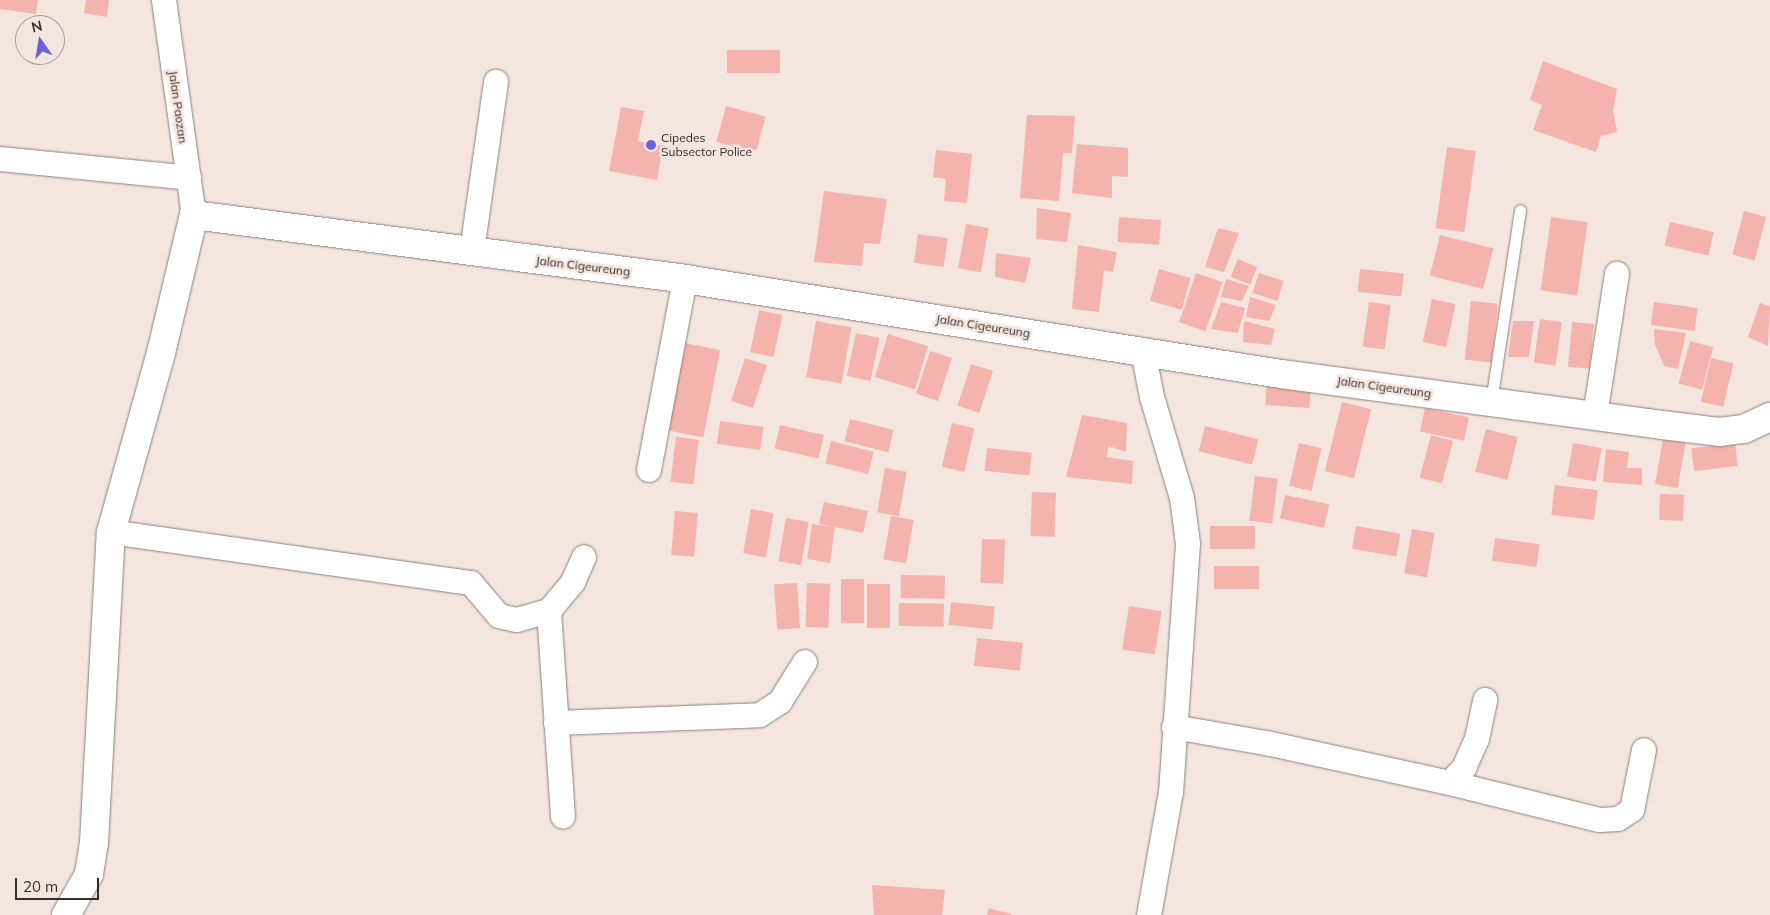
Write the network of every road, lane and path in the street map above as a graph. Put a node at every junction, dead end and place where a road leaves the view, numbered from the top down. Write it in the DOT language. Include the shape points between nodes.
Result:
graph roads {
  1 [pos="164,0"];
  2 [pos="496,82"];
  3 [pos="0,159"];
  4 [pos="189,178"];
  5 [pos="1520,210"];
  6 [pos="194,215"];
  7 [pos="472,252"];
  8 [pos="1617,274"];
  9 [pos="685,279"];
  10 [pos="1143,351"];
  11 [pos="1492,402"];
  12 [pos="1595,416"];
  13 [pos="1770,417"];
  14 [pos="649,470"];
  15 [pos="111,532"];
  16 [pos="584,557"];
  17 [pos="548,611"];
  18 [pos="805,662"];
  19 [pos="1485,700"];
  20 [pos="556,723"];
  21 [pos="1174,728"];
  22 [pos="1644,750"];
  23 [pos="1450,783"];
  24 [pos="563,817"];
  25 [pos="66,915"];
  26 [pos="1149,915"];
  1 -- 4 [label="street, Jalan Paozan"];
  2 -- 7 [label="street"];
  3 -- 4 [label="street"];
  4 -- 6 [label="street, Jalan Paozan"];
  5 -- 11 [label="lane"];
  6 -- 7 [label="street, Jalan Cigeureung"];
  6 -- 15 [label="street" via="161,354"];
  7 -- 9 [label="street, Jalan Cigeureung"];
  8 -- 12 [label="street"];
  9 -- 10 [label="street, Jalan Cigeureung"];
  9 -- 14 [label="street"];
  10 -- 11 [label="street, Jalan Cigeureung" via="1281,374"];
  10 -- 21 [label="street" via="1152,397 1182,498 1188,544"];
  11 -- 12 [label="street, Jalan Cigeureung"];
  12 -- 13 [label="street, Jalan Cigeureung" via="1720,432 1744,428"];
  15 -- 17 [label="street" via="471,583 499,616 517,620"];
  15 -- 25 [label="street" via="94,843 89,874"];
  16 -- 17 [label="street" via="573,582"];
  17 -- 20 [label="street"];
  18 -- 20 [label="street" via="780,702 760,715"];
  19 -- 23 [label="street" via="1477,739 1464,768"];
  20 -- 24 [label="street"];
  21 -- 23 [label="street" via="1271,744"];
  21 -- 26 [label="street" via="1170,792"];
  22 -- 23 [label="street" via="1632,810 1618,819 1600,820"];
}
